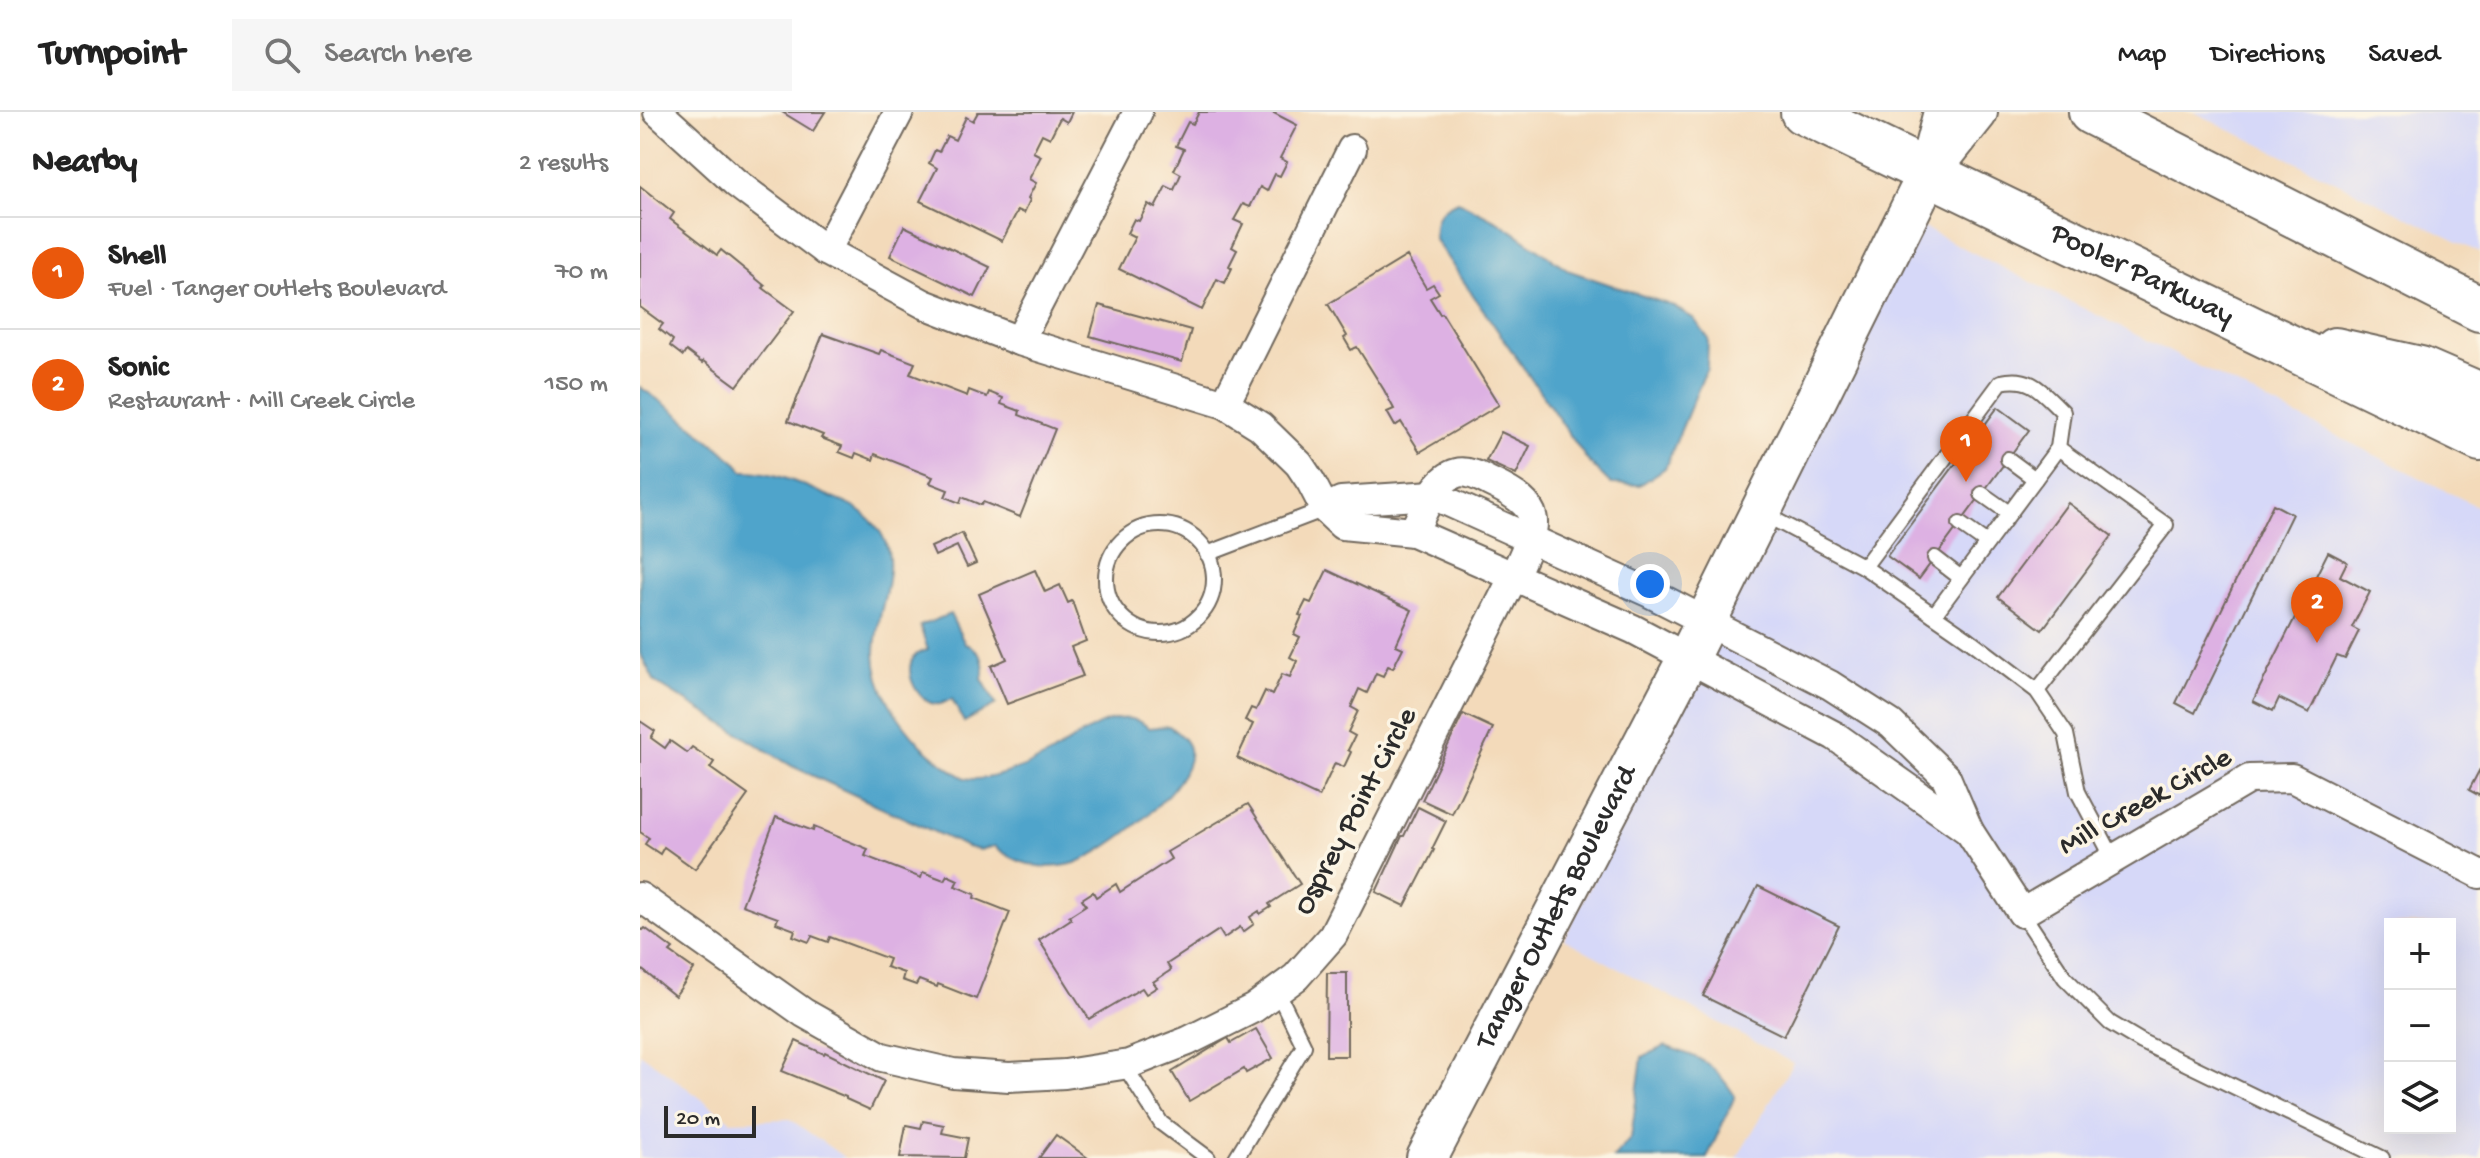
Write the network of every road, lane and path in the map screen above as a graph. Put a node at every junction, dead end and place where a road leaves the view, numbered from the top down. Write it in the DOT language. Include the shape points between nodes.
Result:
graph roads {
  1 [pos="658,112"];
  2 [pos="899,112"];
  3 [pos="1138,112"];
  4 [pos="1803,112"];
  5 [pos="1944,112"];
  6 [pos="1977,112"];
  7 [pos="2091,112"];
  8 [pos="1352,149"];
  9 [pos="1928,174"];
  10 [pos="826,251"];
  11 [pos="2480,309"];
  12 [pos="2266,335"];
  13 [pos="1019,341"];
  14 [pos="2480,395"];
  15 [pos="1225,404"];
  16 [pos="2480,439"];
  17 [pos="2058,448"];
  18 [pos="2008,459"];
  19 [pos="2035,479"];
  20 [pos="1982,494"];
  21 [pos="1433,495"];
  22 [pos="1325,509"];
  23 [pos="1760,512"];
  24 [pos="2009,513"];
  25 [pos="1960,524"];
  26 [pos="1413,532"];
  27 [pos="1530,540"];
  28 [pos="1987,543"];
  29 [pos="1207,554"];
  30 [pos="1935,558"];
  31 [pos="1864,567"];
  32 [pos="1514,576"];
  33 [pos="1961,578"];
  34 [pos="1934,615"];
  35 [pos="1705,622"];
  36 [pos="1688,658"];
  37 [pos="2037,691"];
  38 [pos="1969,831"];
  39 [pos="2114,860"];
  40 [pos="2480,874"];
  41 [pos="640,897"];
  42 [pos="2022,913"];
  43 [pos="1277,991"];
  44 [pos="1124,1065"];
  45 [pos="1208,1158"];
  46 [pos="1236,1158"];
  47 [pos="1427,1158"];
  48 [pos="2382,1158"];
  1 -- 10 [label="street" via="736,183"];
  2 -- 10 [label="street"];
  3 -- 13 [label="street"];
  4 -- 9 [label="main road, Pooler Parkway"];
  5 -- 9 [label="street"];
  6 -- 9 [label="street"];
  7 -- 11 [label="main road"];
  8 -- 15 [label="street"];
  9 -- 12 [label="main road, Pooler Parkway"];
  9 -- 23 [label="street"];
  10 -- 13 [label="street" via="924,304"];
  12 -- 14 [label="main road" via="2420,369"];
  12 -- 16 [label="main road, Pooler Parkway"];
  13 -- 15 [label="street"];
  15 -- 22 [label="street" via="1260,426 1299,464"];
  17 -- 19 [label="lane"];
  17 -- 31 [label="lane" via="2063,412 2039,388 2019,378 2001,382 1924,497"];
  17 -- 37 [label="lane" via="2166,525"];
  18 -- 19 [label="lane"];
  19 -- 24 [label="lane"];
  20 -- 24 [label="lane"];
  21 -- 22 [label="street" via="1341,501"];
  21 -- 26 [label="street"];
  21 -- 27 [label="street" via="1456,473 1472,474 1517,495 1530,507"];
  22 -- 26 [label="street" via="1342,525"];
  22 -- 29 [label="lane"];
  23 -- 31 [label="lane"];
  23 -- 35 [label="street, Tanger Outlets Boulevard"];
  24 -- 28 [label="lane"];
  25 -- 28 [label="lane"];
  26 -- 32 [label="street"];
  27 -- 32 [label="street, Osprey Point Circle"];
  27 -- 35 [label="street"];
  28 -- 33 [label="lane"];
  29 -- 29 [label="lane" via="1186,531 1165,525 1142,527 1124,538 1111,556 1106,577 1110,598 1135,627 1173,632 1191,624 1206,608 1214,587"];
  30 -- 33 [label="lane"];
  31 -- 34 [label="lane"];
  32 -- 36 [label="street"];
  32 -- 43 [label="street, Osprey Point Circle" via="1333,935"];
  33 -- 34 [label="lane"];
  34 -- 37 [label="lane"];
  35 -- 36 [label="street, Tanger Outlets Boulevard"];
  35 -- 38 [label="street" via="1830,685 1891,724 1946,777"];
  36 -- 38 [label="street" via="1835,736"];
  36 -- 47 [label="street, Tanger Outlets Boulevard"];
  37 -- 39 [label="lane" via="2066,734 2078,792"];
  38 -- 42 [label="street"];
  39 -- 40 [label="street, Mill Creek Circle" via="2249,779 2292,778"];
  39 -- 42 [label="street, Mill Creek Circle"];
  41 -- 44 [label="street, Osprey Point Circle" via="804,1013 882,1057 953,1073 1009,1077"];
  42 -- 48 [label="lane" via="2065,978 2110,1023"];
  43 -- 44 [label="street, Osprey Point Circle" via="1188,1041"];
  43 -- 46 [label="lane" via="1304,1046"];
  44 -- 45 [label="lane" via="1161,1123"];
}
